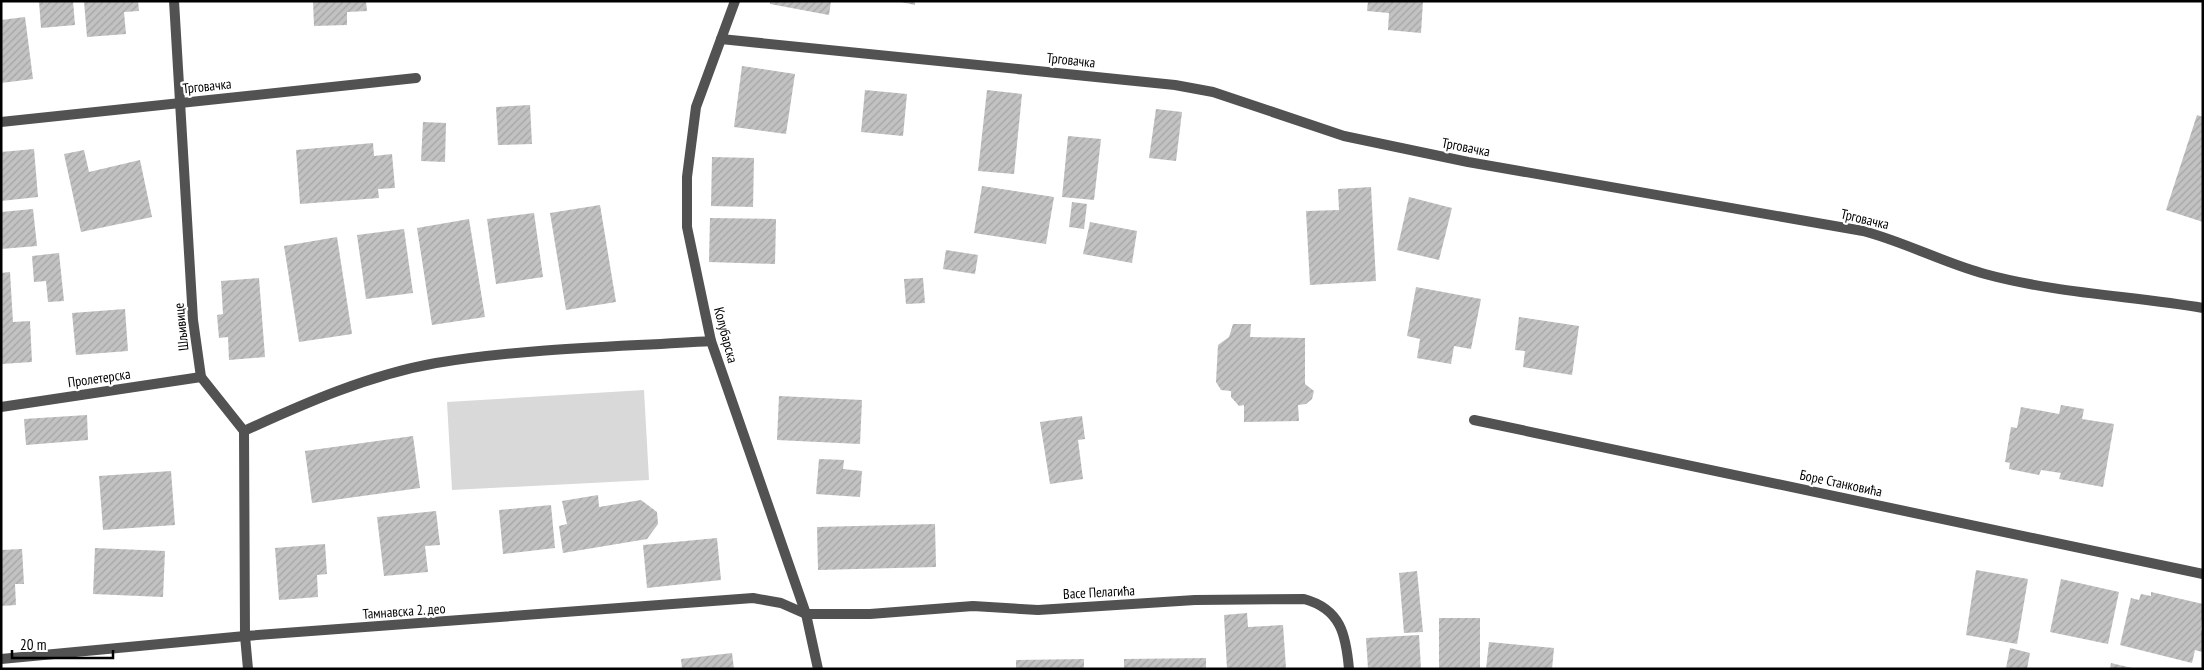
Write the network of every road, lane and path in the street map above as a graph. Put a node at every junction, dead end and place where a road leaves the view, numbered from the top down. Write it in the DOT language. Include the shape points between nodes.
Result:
graph roads {
  1 [pos="174,1"];
  2 [pos="735,1"];
  3 [pos="721,39"];
  4 [pos="416,78"];
  5 [pos="179,103"];
  6 [pos="1,122"];
  7 [pos="2203,308"];
  8 [pos="711,341"];
  9 [pos="201,377"];
  10 [pos="1,407"];
  11 [pos="1474,420"];
  12 [pos="244,430"];
  13 [pos="2203,574"];
  14 [pos="806,614"];
  15 [pos="246,636"];
  16 [pos="1,659"];
  17 [pos="248,669"];
  18 [pos="818,669"];
  19 [pos="1349,669"];
  1 -- 5 [label="street, Шљивице"];
  2 -- 3 [label="street, Колубарска"];
  3 -- 7 [label="street, Трговачка" via="1175,85 1213,92 1344,136 1468,162 1863,230 1984,274 2026,284"];
  3 -- 8 [label="street, Колубарска" via="696,107 687,177 687,227"];
  4 -- 5 [label="street, Трговачка"];
  5 -- 6 [label="street, Трговачка"];
  5 -- 9 [label="street, Шљивице" via="193,320"];
  8 -- 12 [label="street" via="508,354 435,364 370,379"];
  8 -- 14 [label="street, Колубарска"];
  9 -- 10 [label="street, Пролетерска"];
  9 -- 12 [label="street"];
  11 -- 13 [label="street, Боре Станковића"];
  12 -- 15 [label="street"];
  14 -- 15 [label="street, Тамнавска 2. део" via="781,603 753,598"];
  14 -- 18 [label="street, Колубарска"];
  14 -- 19 [label="street, Васе Пелагића" via="870,614 973,606 1038,610 1195,600 1304,599 1326,609 1342,628"];
  15 -- 16 [label="street, Тамнавска 2. део"];
  15 -- 17 [label="street"];
}
